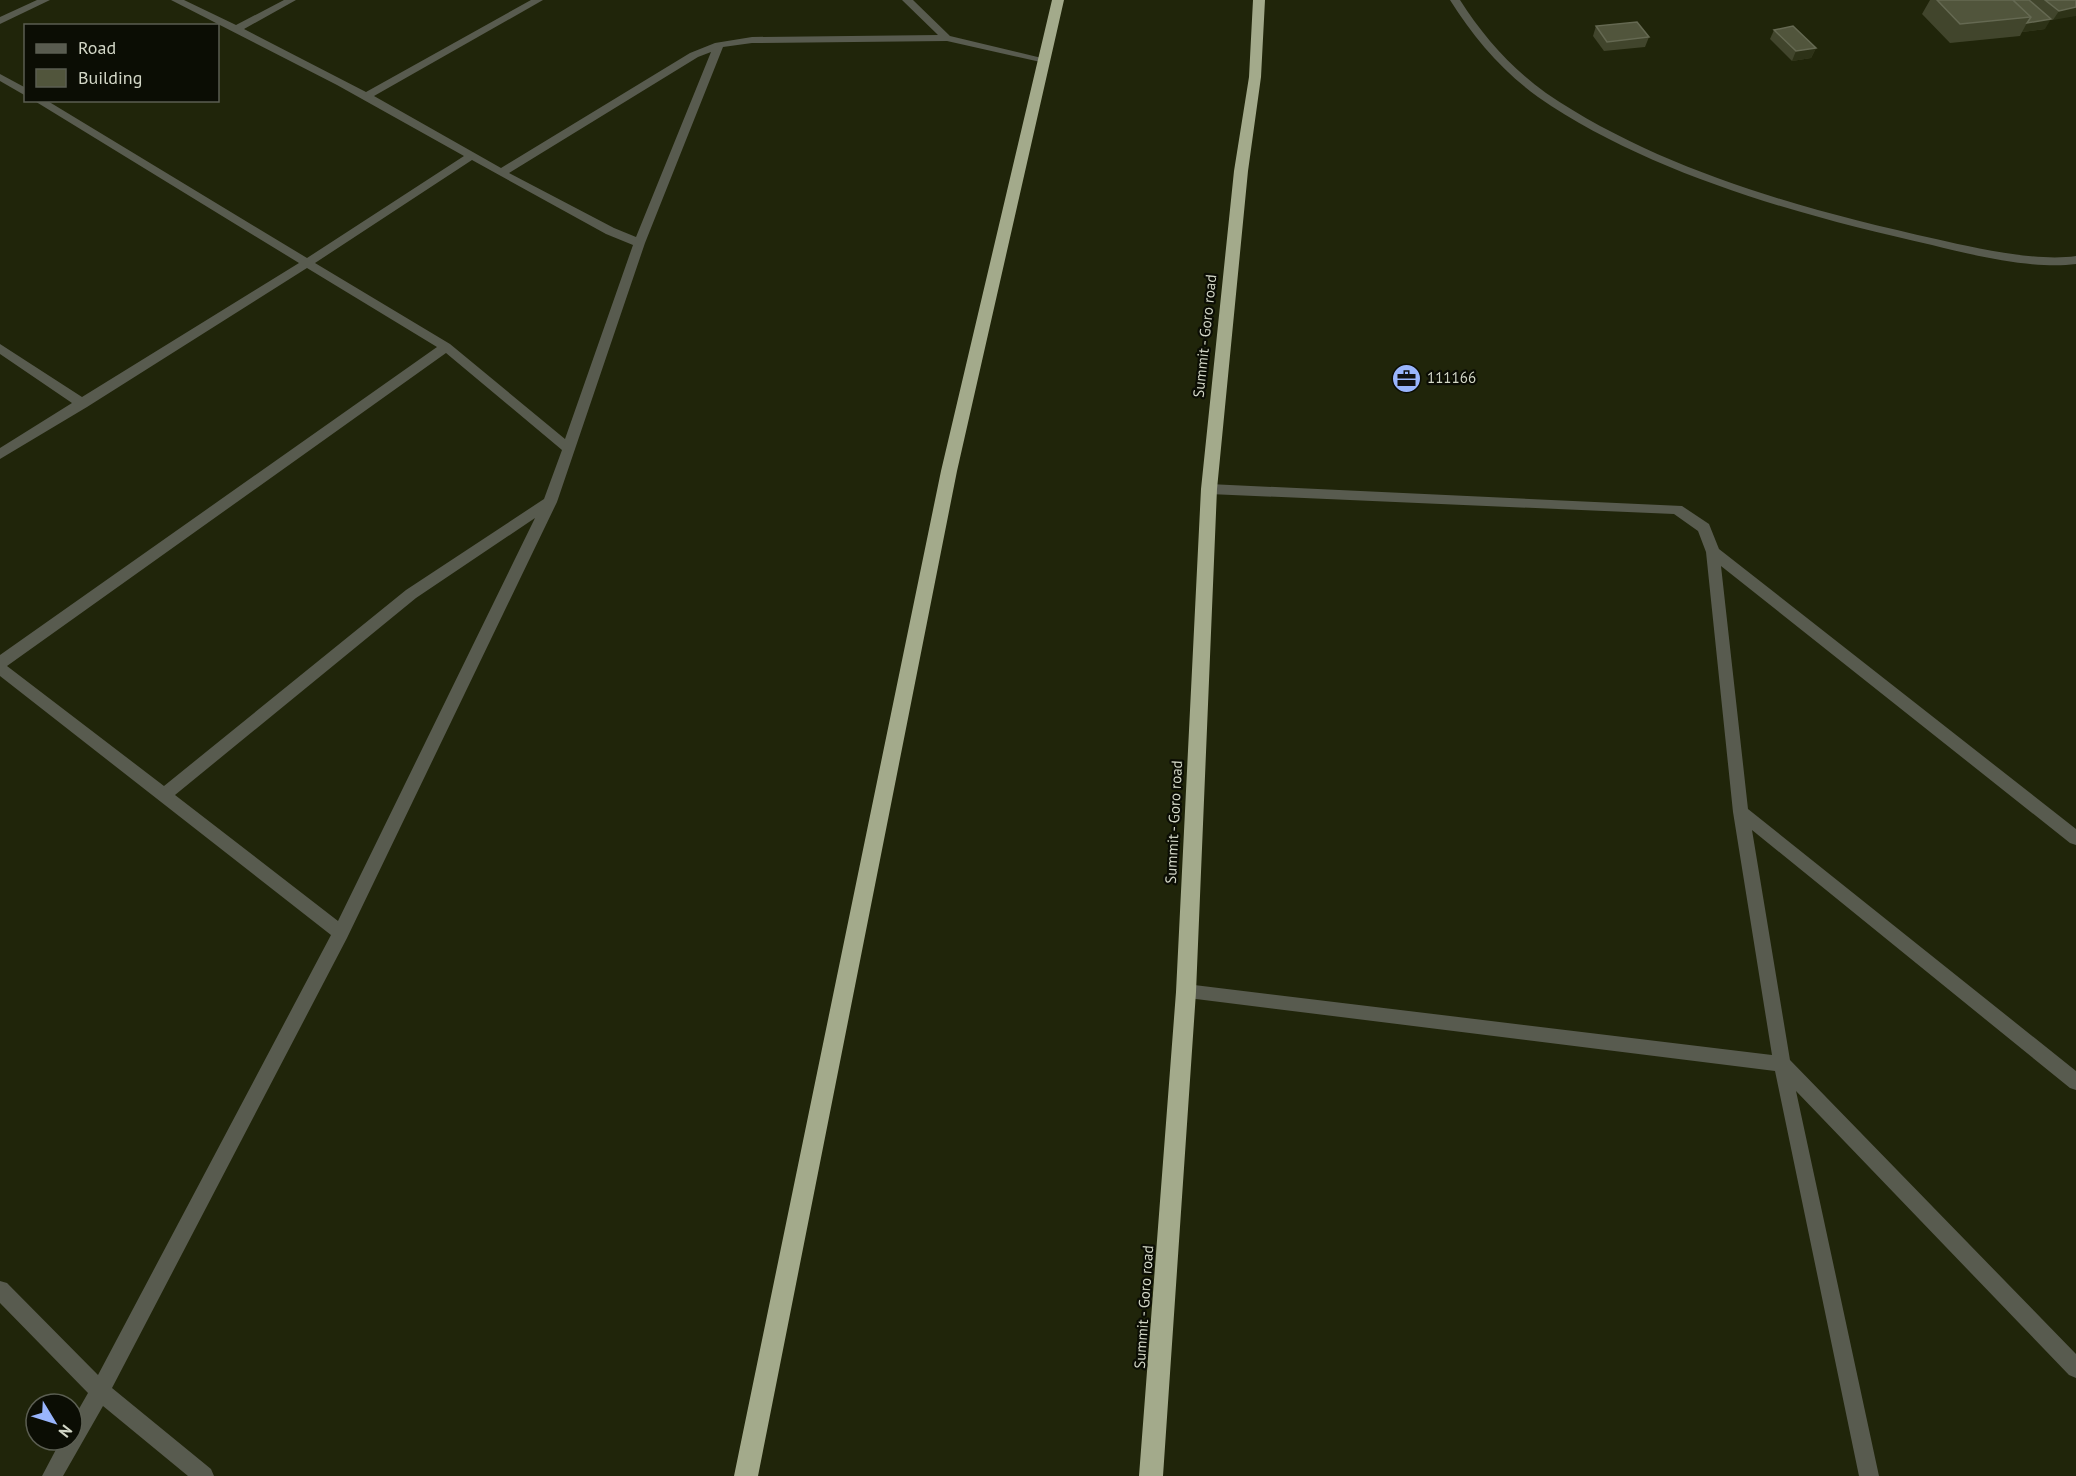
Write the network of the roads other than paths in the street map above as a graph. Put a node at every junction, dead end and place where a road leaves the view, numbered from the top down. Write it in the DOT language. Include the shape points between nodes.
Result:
graph roads {
  1 [pos="45,0"];
  2 [pos="176,0"];
  3 [pos="291,0"];
  4 [pos="538,0"];
  5 [pos="907,0"];
  6 [pos="1058,0"];
  7 [pos="1259,0"];
  8 [pos="1455,0"];
  9 [pos="0,21"];
  10 [pos="237,29"];
  11 [pos="947,38"];
  12 [pos="719,45"];
  13 [pos="1045,60"];
  14 [pos="0,77"];
  15 [pos="24,92"];
  16 [pos="364,97"];
  17 [pos="41,102"];
  18 [pos="473,155"];
  19 [pos="501,173"];
  20 [pos="639,243"];
  21 [pos="2076,260"];
  22 [pos="305,264"];
  23 [pos="446,347"];
  24 [pos="0,348"];
  25 [pos="83,404"];
  26 [pos="567,447"];
  27 [pos="0,454"];
  28 [pos="1209,489"];
  29 [pos="550,502"];
  30 [pos="1713,552"];
  31 [pos="0,665"];
  32 [pos="164,795"];
  33 [pos="1741,812"];
  34 [pos="2076,838"];
  35 [pos="341,933"];
  36 [pos="1186,992"];
  37 [pos="1782,1065"];
  38 [pos="2076,1082"];
  39 [pos="0,1290"];
  40 [pos="2076,1368"];
  41 [pos="100,1391"];
  42 [pos="52,1476"];
  43 [pos="204,1476"];
  44 [pos="746,1476"];
  45 [pos="1151,1476"];
  46 [pos="1869,1476"];
  1 -- 9 [label="street"];
  2 -- 10 [label="street"];
  3 -- 10 [label="street"];
  4 -- 16 [label="street"];
  5 -- 11 [label="street"];
  6 -- 13 [label="highway"];
  7 -- 28 [label="highway, Summit - Goro road" via="1255,77 1241,171"];
  8 -- 21 [label="street" via="1502,63 1542,95 1590,124 1717,180 1873,229 2008,258"];
  10 -- 16 [label="street"];
  11 -- 12 [label="street" via="752,40"];
  11 -- 13 [label="street"];
  12 -- 19 [label="street" via="694,55"];
  12 -- 20 [label="street"];
  13 -- 44 [label="highway" via="949,471"];
  14 -- 15 [label="street"];
  16 -- 18 [label="street"];
  17 -- 22 [label="street"];
  18 -- 19 [label="street"];
  18 -- 22 [label="street"];
  19 -- 20 [label="street"];
  20 -- 26 [label="street"];
  22 -- 23 [label="street"];
  22 -- 25 [label="street"];
  23 -- 26 [label="street"];
  23 -- 31 [label="street"];
  24 -- 25 [label="street"];
  25 -- 27 [label="street"];
  26 -- 29 [label="street"];
  28 -- 30 [label="street" via="1677,509 1704,528"];
  28 -- 36 [label="highway, Summit - Goro road"];
  29 -- 32 [label="street" via="411,594"];
  29 -- 35 [label="street"];
  30 -- 33 [label="street"];
  30 -- 34 [label="street"];
  31 -- 32 [label="street"];
  32 -- 35 [label="street"];
  33 -- 37 [label="street"];
  33 -- 38 [label="street"];
  35 -- 41 [label="street"];
  36 -- 37 [label="street"];
  36 -- 45 [label="highway, Summit - Goro road"];
  37 -- 40 [label="street"];
  37 -- 46 [label="street"];
  39 -- 41 [label="street"];
  41 -- 42 [label="street"];
  41 -- 43 [label="street"];
}
